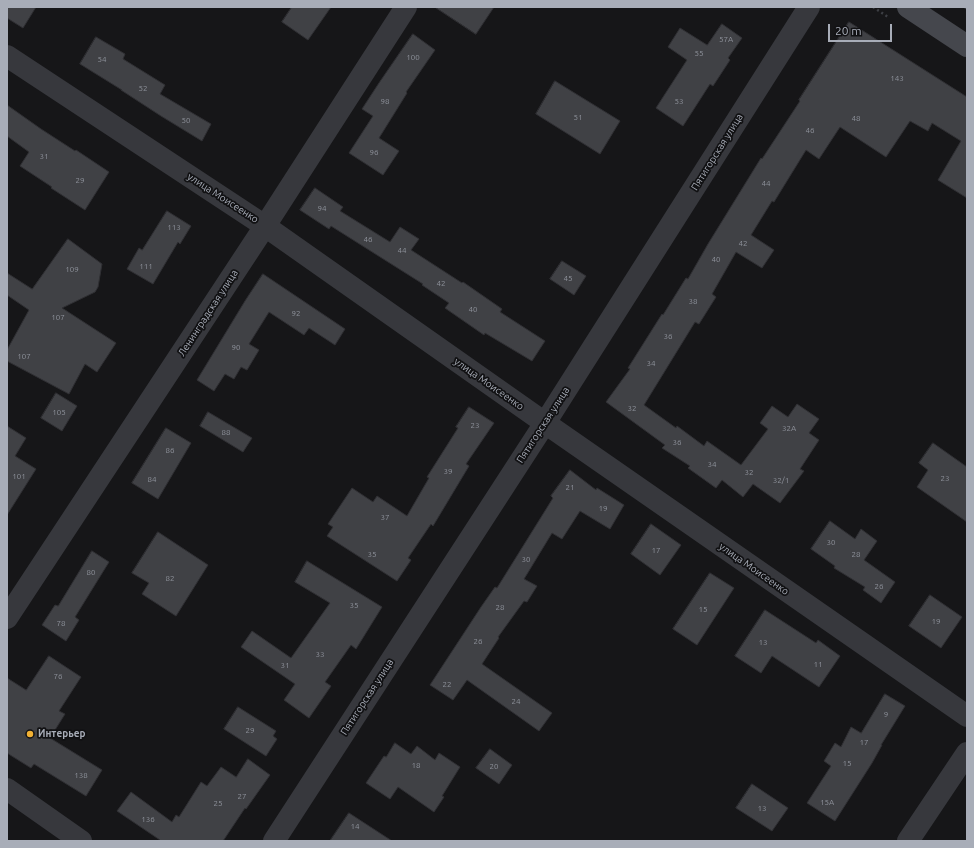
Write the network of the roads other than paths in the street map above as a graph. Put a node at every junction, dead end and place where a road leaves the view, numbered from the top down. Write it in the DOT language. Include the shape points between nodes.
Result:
graph roads {
  1 [pos="406,7"];
  2 [pos="809,7"];
  3 [pos="908,7"];
  4 [pos="967,46"];
  5 [pos="7,56"];
  6 [pos="265,226"];
  7 [pos="545,423"];
  8 [pos="7,618"];
  9 [pos="967,716"];
  10 [pos="967,752"];
  11 [pos="7,789"];
  12 [pos="81,841"];
  13 [pos="274,841"];
  14 [pos="908,841"];
  1 -- 6 [label="street, Ленинградская улица"];
  2 -- 7 [label="street, Пятигорская улица"];
  3 -- 4 [label="street"];
  5 -- 6 [label="street, улица Моисеенко"];
  6 -- 7 [label="street, улица Моисеенко"];
  6 -- 8 [label="street, Ленинградская улица"];
  7 -- 9 [label="street, улица Моисеенко"];
  7 -- 13 [label="street, Пятигорская улица"];
  10 -- 14 [label="street"];
  11 -- 12 [label="street"];
}
